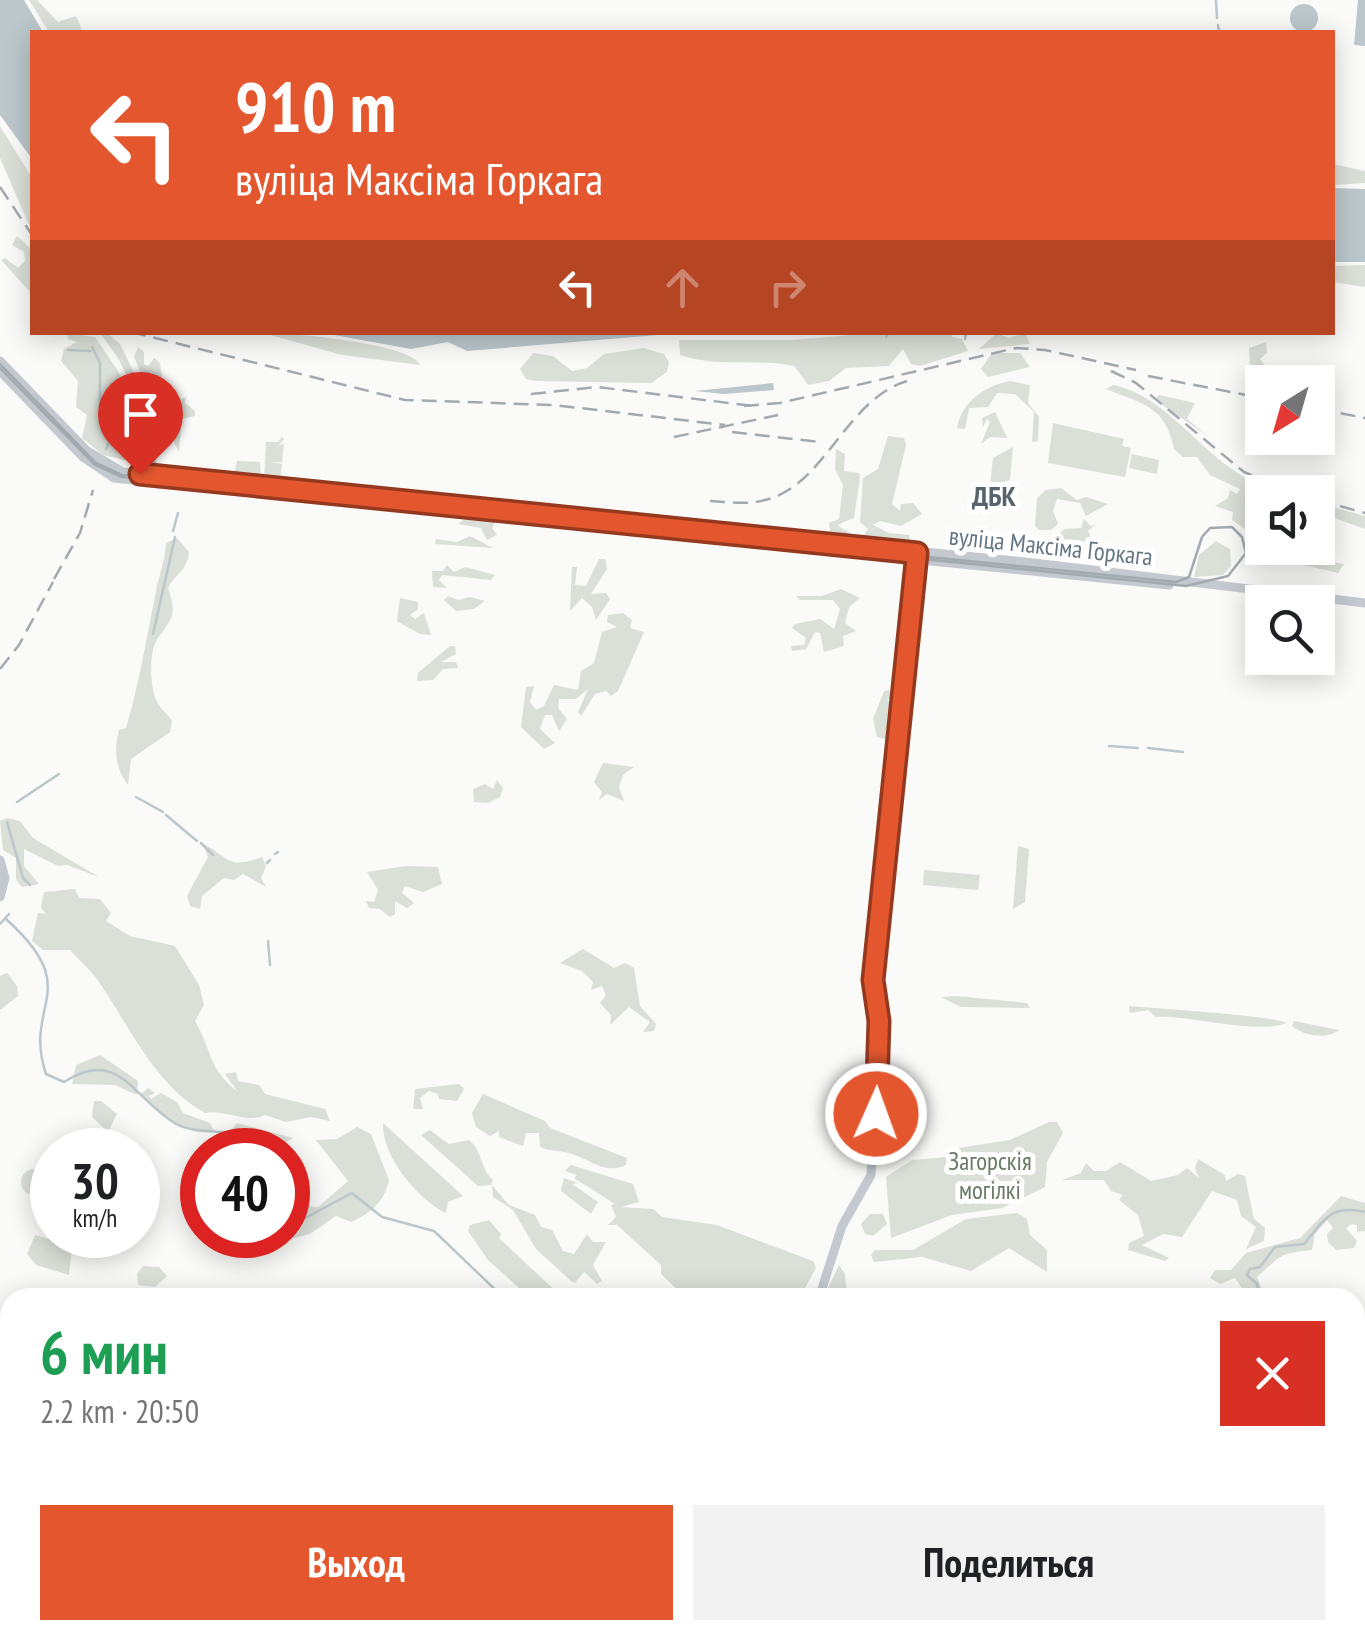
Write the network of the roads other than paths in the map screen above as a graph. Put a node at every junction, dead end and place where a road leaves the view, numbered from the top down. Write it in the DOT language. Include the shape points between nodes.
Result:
graph roads {
  1 [pos="1,367"];
  2 [pos="917,556"];
  3 [pos="1365,603"];
  4 [pos="0,860"];
  5 [pos="2,894"];
  6 [pos="822,1288"];
  1 -- 2 [label="main road, вуліца Максіма Горкага" via="98,461 140,478"];
  2 -- 3 [label="main road, вуліца Максіма Горкага"];
  2 -- 6 [label="main road" via="873,980 879,1037 872,1161"];
  4 -- 5 [label="main road"];
}
